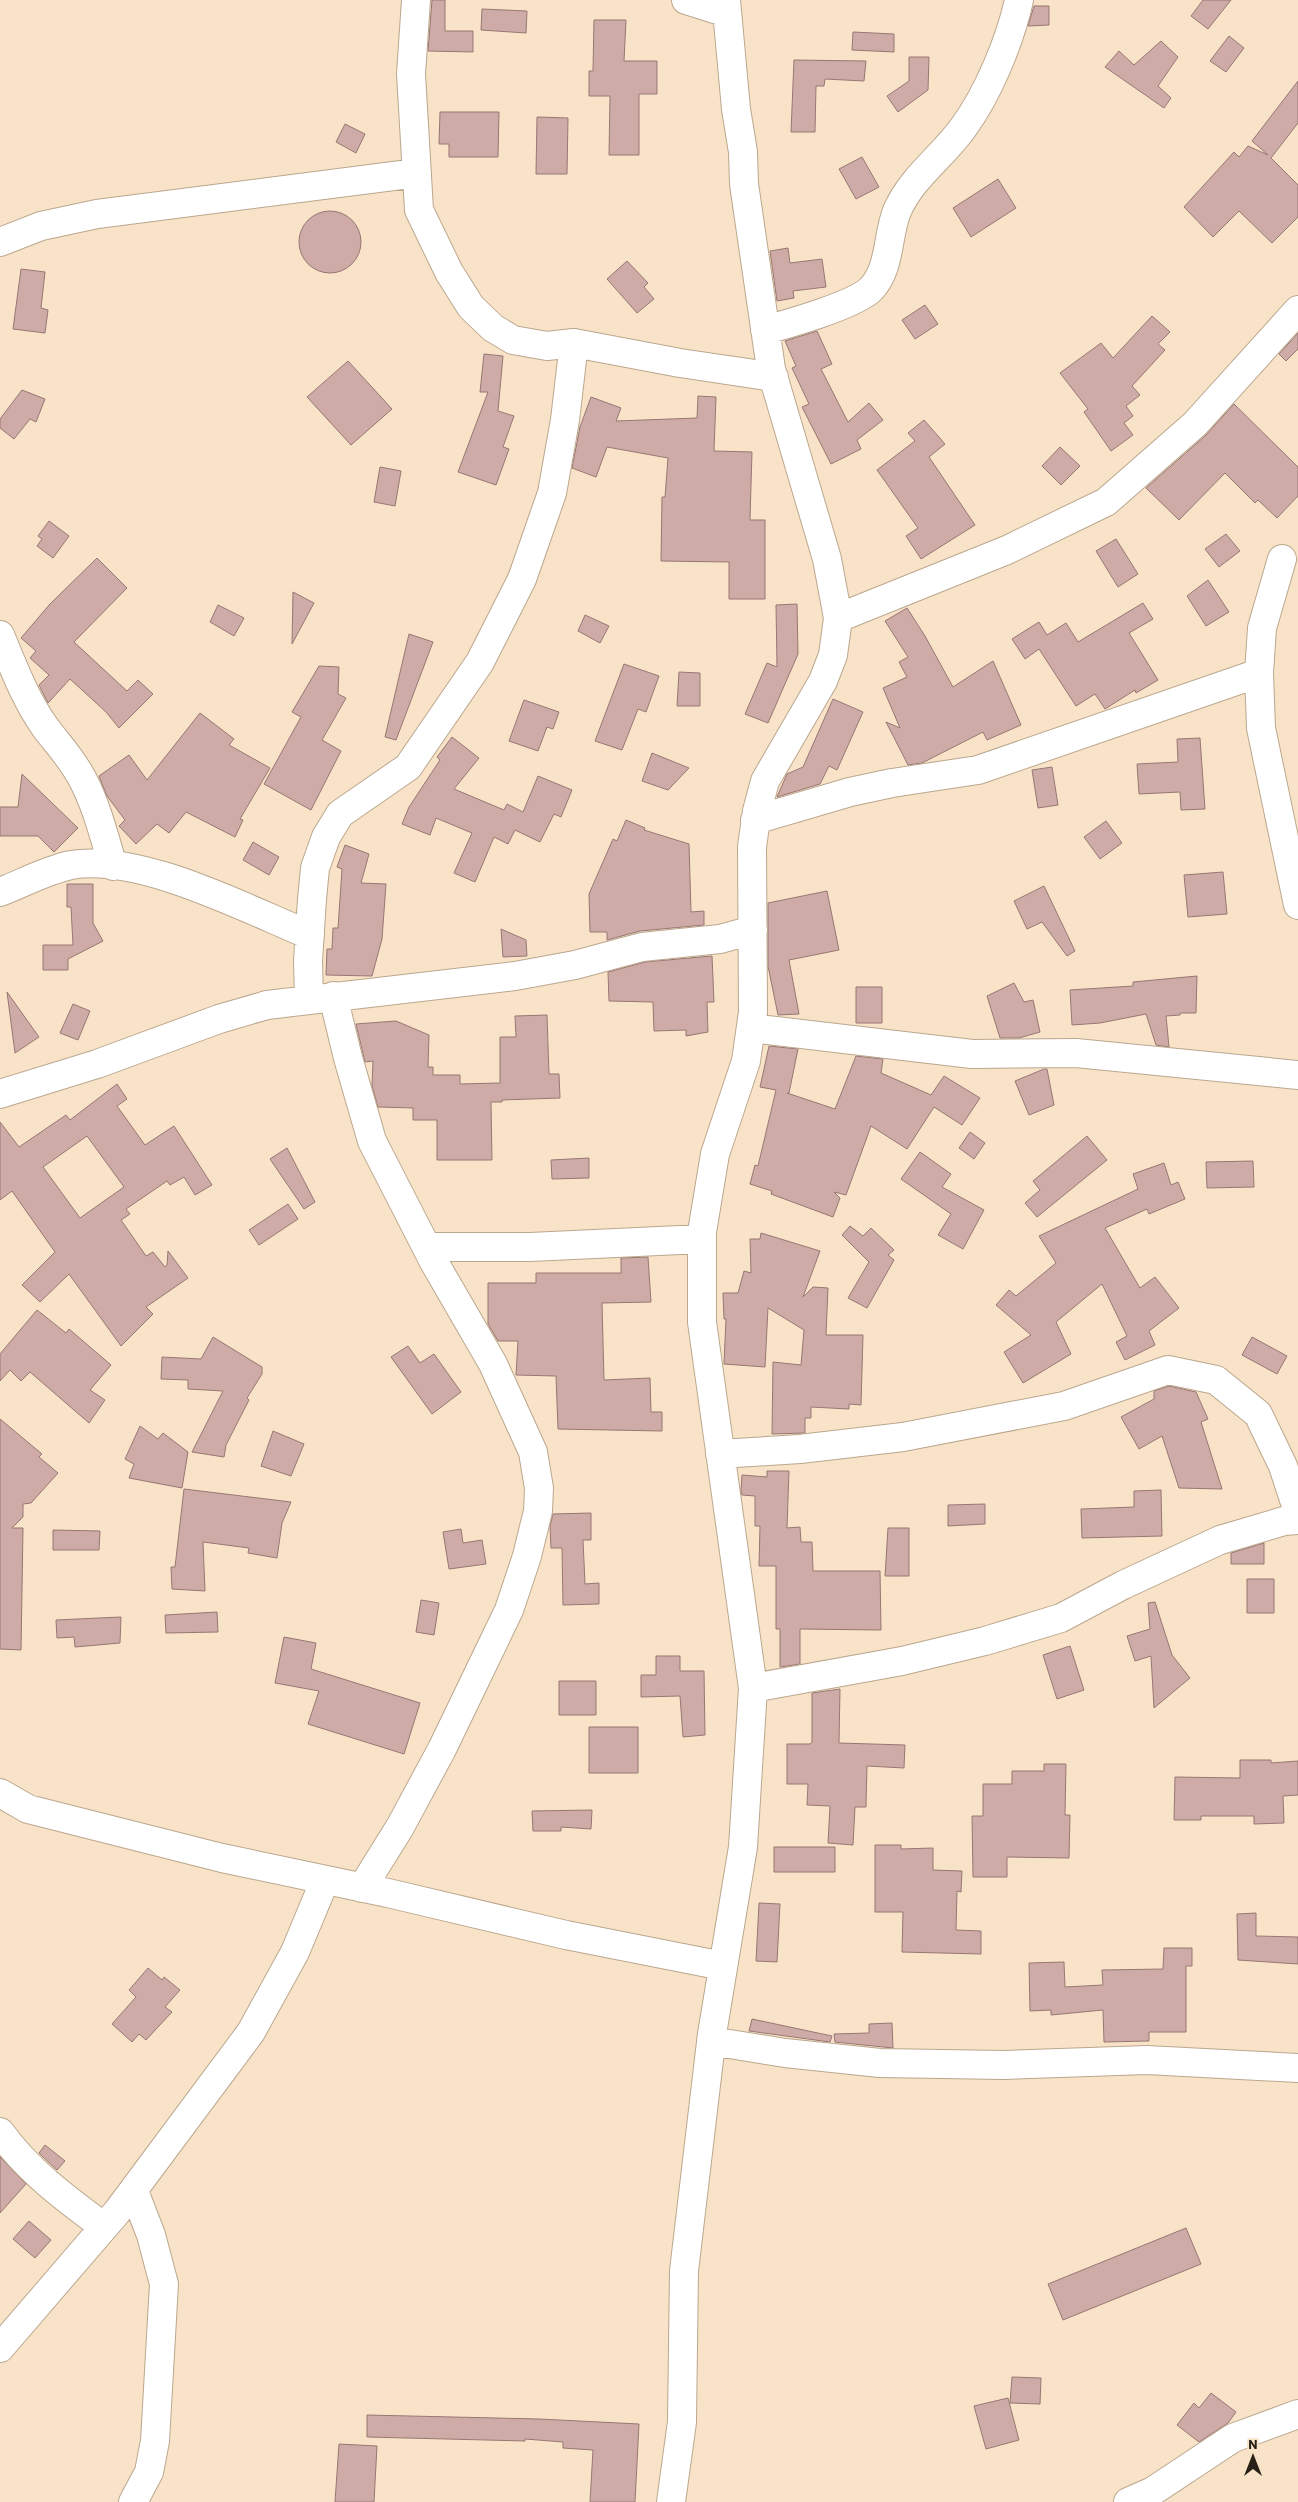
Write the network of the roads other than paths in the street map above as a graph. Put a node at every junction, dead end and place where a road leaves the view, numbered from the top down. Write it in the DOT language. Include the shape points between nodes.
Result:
graph roads {
  1 [pos="416,0"];
  2 [pos="686,0"];
  3 [pos="1019,0"];
  4 [pos="726,7"];
  5 [pos="417,173"];
  6 [pos="0,242"];
  7 [pos="1298,310"];
  8 [pos="765,330"];
  9 [pos="574,342"];
  10 [pos="774,377"];
  11 [pos="1282,559"];
  12 [pos="838,618"];
  13 [pos="0,635"];
  14 [pos="1259,672"];
  15 [pos="756,820"];
  16 [pos="113,866"];
  17 [pos="0,892"];
  18 [pos="1298,905"];
  19 [pos="753,930"];
  20 [pos="310,935"];
  21 [pos="321,998"];
  22 [pos="751,1028"];
  23 [pos="1298,1075"];
  24 [pos="0,1094"];
  25 [pos="702,1239"];
  26 [pos="427,1247"];
  27 [pos="720,1454"];
  28 [pos="1298,1512"];
  29 [pos="1298,1520"];
  30 [pos="753,1688"];
  31 [pos="0,1793"];
  32 [pos="324,1880"];
  33 [pos="362,1888"];
  34 [pos="723,1966"];
  35 [pos="711,2041"];
  36 [pos="1298,2068"];
  37 [pos="0,2132"];
  38 [pos="134,2191"];
  39 [pos="104,2228"];
  40 [pos="0,2348"];
  41 [pos="1298,2414"];
  42 [pos="133,2502"];
  43 [pos="671,2502"];
  44 [pos="1128,2502"];
  1 -- 5 [label="street" via="412,74"];
  2 -- 4 [label="street"];
  3 -- 8 [label="street" via="988,85 964,128 909,190 897,212 883,267 870,290 808,318"];
  4 -- 8 [label="street" via="744,184"];
  5 -- 6 [label="street" via="97,214 41,226"];
  5 -- 9 [label="street" via="419,210 449,272 471,307 493,328 513,340 547,346"];
  7 -- 12 [label="street" via="1196,424 1106,502 1006,550"];
  8 -- 10 [label="street"];
  9 -- 10 [label="street"];
  9 -- 20 [label="street" via="552,493 522,579 480,662 408,767 340,814 326,837 316,868"];
  10 -- 12 [label="street" via="828,559"];
  11 -- 14 [label="street" via="1262,628"];
  12 -- 15 [label="street" via="833,654 823,681 765,781"];
  13 -- 16 [label="street" via="29,701 46,728 68,753 83,780 97,812"];
  14 -- 15 [label="street" via="978,770 850,792"];
  14 -- 18 [label="street" via="1261,728"];
  15 -- 19 [label="street" via="752,847"];
  16 -- 17 [label="street" via="71,866"];
  16 -- 20 [label="street" via="166,877"];
  19 -- 21 [label="street" via="720,939 642,947 575,965 515,976"];
  19 -- 22 [label="street"];
  20 -- 21 [label="street"];
  21 -- 24 [label="street" via="268,1005 219,1019 97,1064"];
  21 -- 26 [label="street" via="348,1058 372,1141"];
  22 -- 23 [label="street" via="972,1054 1076,1053"];
  22 -- 25 [label="street" via="746,1061 715,1154"];
  25 -- 26 [label="street" via="530,1247"];
  25 -- 27 [label="street" via="702,1322"];
  26 -- 33 [label="street" via="493,1364 533,1452 539,1488 538,1512 509,1610 404,1819"];
  27 -- 28 [label="street" via="903,1437 1064,1406 1168,1370 1216,1380 1258,1414 1283,1466"];
  27 -- 30 [label="street"];
  29 -- 30 [label="street" via="1284,1521 1220,1540 1061,1618 902,1661"];
  30 -- 34 [label="street" via="743,1847"];
  31 -- 32 [label="street" via="28,1809"];
  32 -- 33 [label="street"];
  32 -- 38 [label="street" via="295,1952 250,2032"];
  33 -- 34 [label="street" via="566,1935"];
  34 -- 35 [label="street"];
  35 -- 36 [label="street" via="880,2063 1004,2065 1148,2060"];
  35 -- 43 [label="street" via="684,2271 682,2422"];
  37 -- 39 [label="street" via="12,2150 50,2186"];
  38 -- 39 [label="street"];
  38 -- 42 [label="street" via="151,2235 164,2284 155,2441 149,2472"];
  39 -- 40 [label="street"];
  41 -- 44 [label="street" via="1233,2438 1153,2491"];
}
